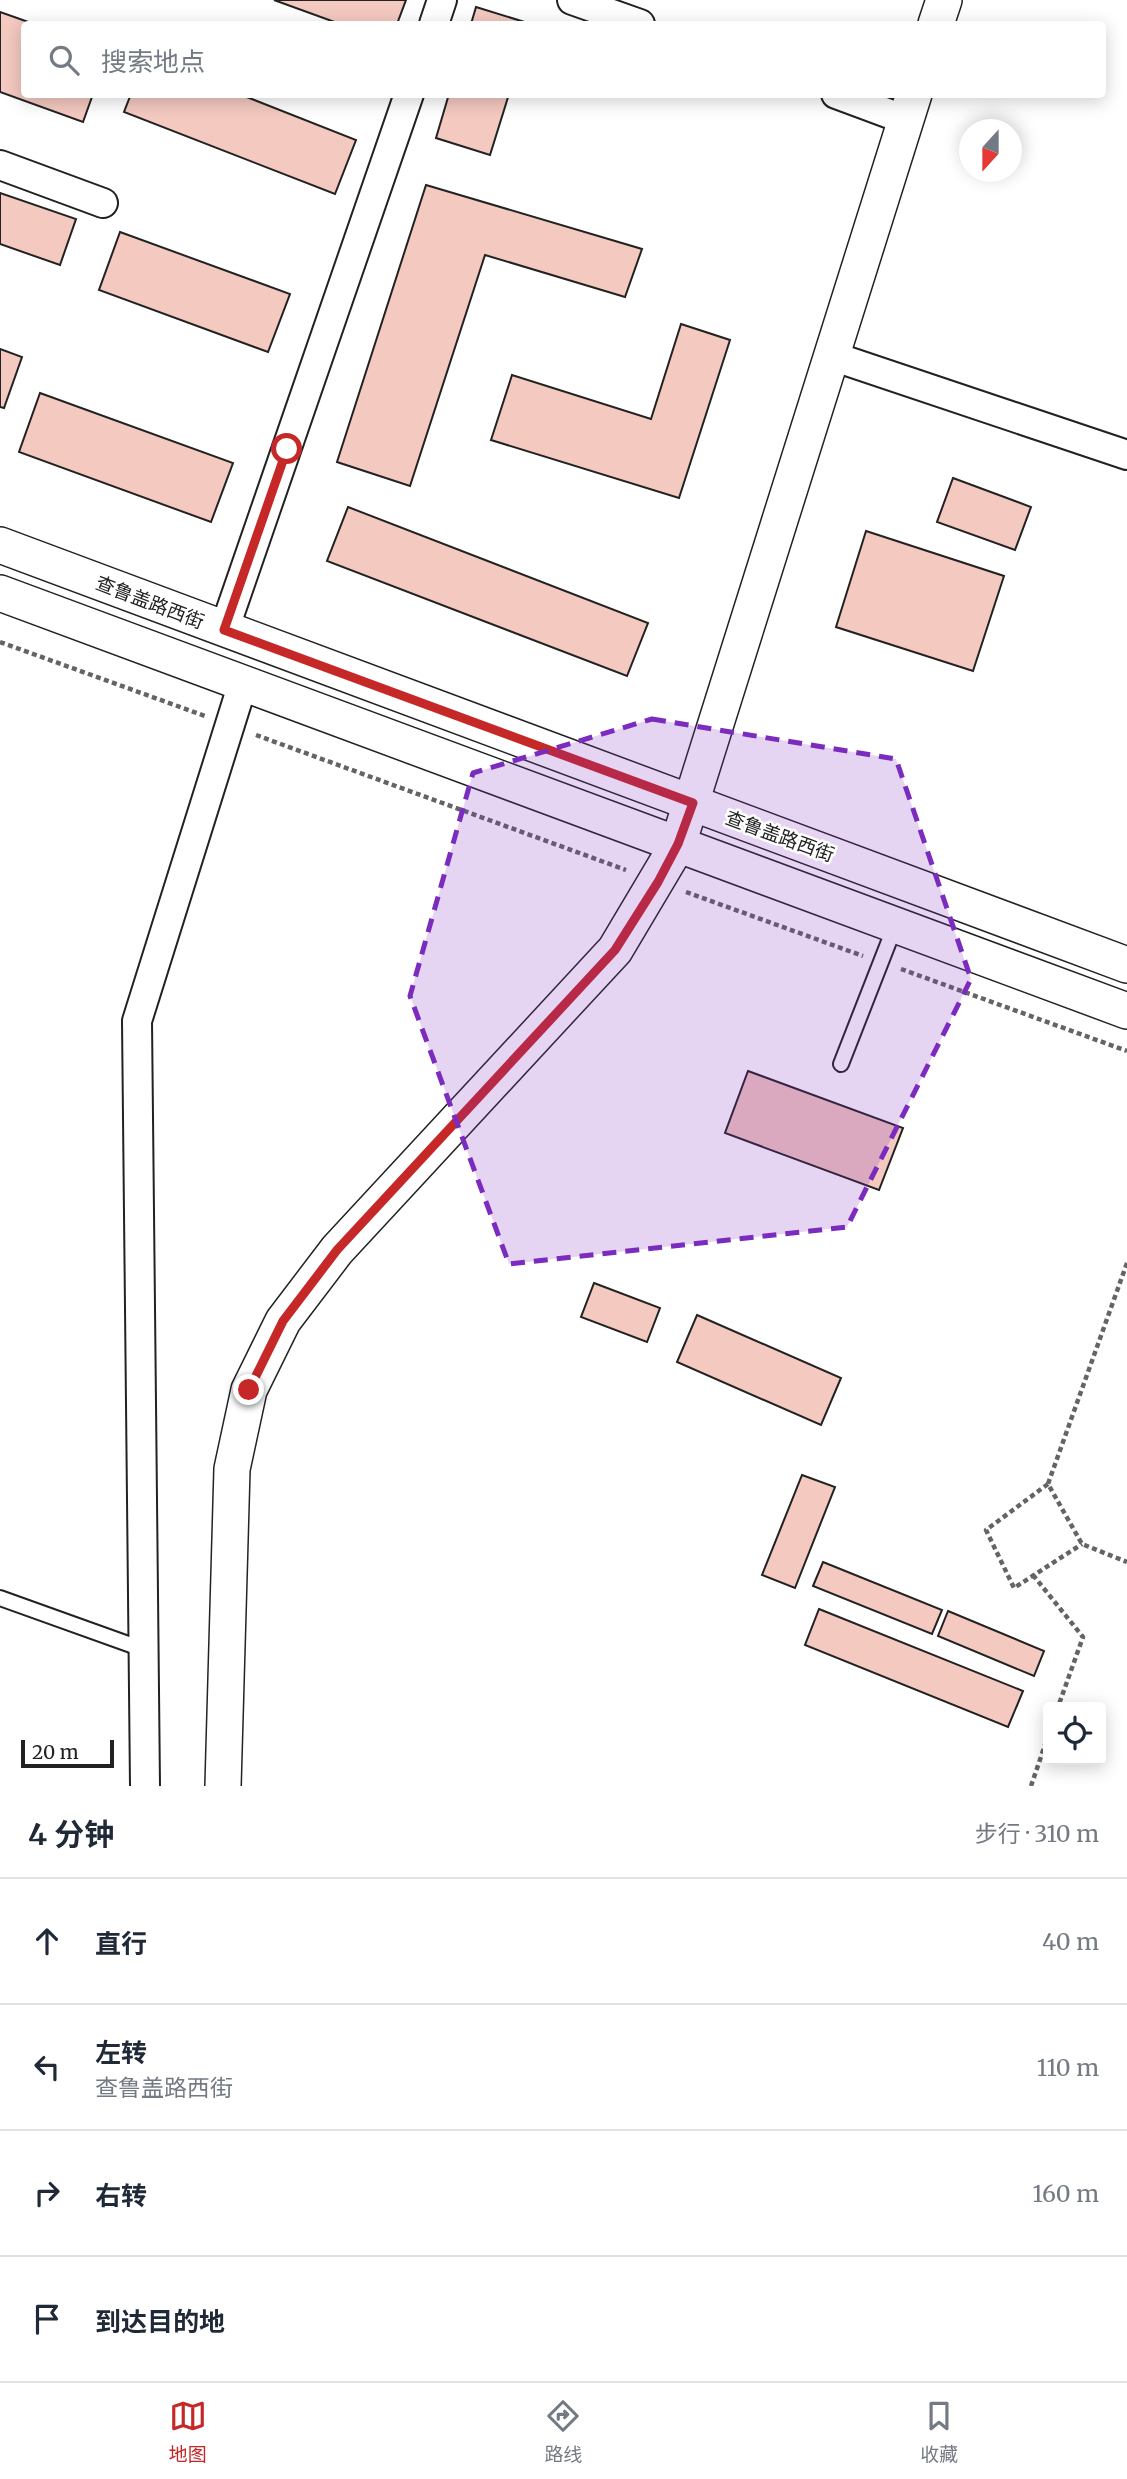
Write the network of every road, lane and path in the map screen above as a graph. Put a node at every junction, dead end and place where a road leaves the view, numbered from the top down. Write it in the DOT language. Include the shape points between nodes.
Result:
graph roads {
  1 [pos="442,0"];
  2 [pos="572,0"];
  3 [pos="944,0"];
  4 [pos="435,21"];
  5 [pos="632,21"];
  6 [pos="937,21"];
  7 [pos="409,98"];
  8 [pos="859,98"];
  9 [pos="910,107"];
  10 [pos="0,165"];
  11 [pos="103,203"];
  12 [pos="832,356"];
  13 [pos="1127,455"];
  14 [pos="0,545"];
  15 [pos="0,593"];
  16 [pos="224,630"];
  17 [pos="0,642"];
  18 [pos="243,683"];
  19 [pos="229,725"];
  20 [pos="693,803"];
  21 [pos="678,844"];
  22 [pos="658,882"];
  23 [pos="895,925"];
  24 [pos="881,962"];
  25 [pos="1127,965"];
  26 [pos="1127,1011"];
  27 [pos="1127,1051"];
  28 [pos="841,1064"];
  29 [pos="1127,1263"];
  30 [pos="1048,1484"];
  31 [pos="1082,1545"];
  32 [pos="1127,1562"];
  33 [pos="1033,1575"];
  34 [pos="0,1598"];
  35 [pos="145,1650"];
  36 [pos="1060,1702"];
  37 [pos="1043,1751"];
  38 [pos="145,1786"];
  39 [pos="223,1786"];
  40 [pos="1031,1786"];
  1 -- 4 [label="street"];
  2 -- 5 [label="street"];
  3 -- 6 [label="street"];
  7 -- 16 [label="street"];
  8 -- 9 [label="street"];
  9 -- 12 [label="street"];
  10 -- 11 [label="street"];
  12 -- 13 [label="street"];
  12 -- 20 [label="street"];
  14 -- 16 [label="street, 查鲁盖路西街"];
  15 -- 18 [label="street"];
  16 -- 20 [label="street, 查鲁盖路西街"];
  17 -- 19 [label="path"];
  18 -- 19 [label="street"];
  18 -- 21 [label="street"];
  19 -- 22 [label="path"];
  19 -- 35 [label="street" via="137,1021"];
  20 -- 21 [label="street"];
  20 -- 25 [label="street, 查鲁盖路西街"];
  21 -- 22 [label="street"];
  21 -- 23 [label="street"];
  22 -- 24 [label="path"];
  22 -- 39 [label="street" via="615,950 337,1250 283,1321 255,1378 232,1469"];
  23 -- 24 [label="lane"];
  23 -- 26 [label="street"];
  24 -- 27 [label="path"];
  24 -- 28 [label="lane"];
  29 -- 30 [label="path"];
  30 -- 31 [label="path"];
  30 -- 33 [label="path" via="986,1530 1014,1588"];
  31 -- 32 [label="path"];
  31 -- 33 [label="path"];
  33 -- 36 [label="path" via="1083,1637"];
  34 -- 35 [label="lane"];
  35 -- 38 [label="street"];
  37 -- 40 [label="path"];
}
